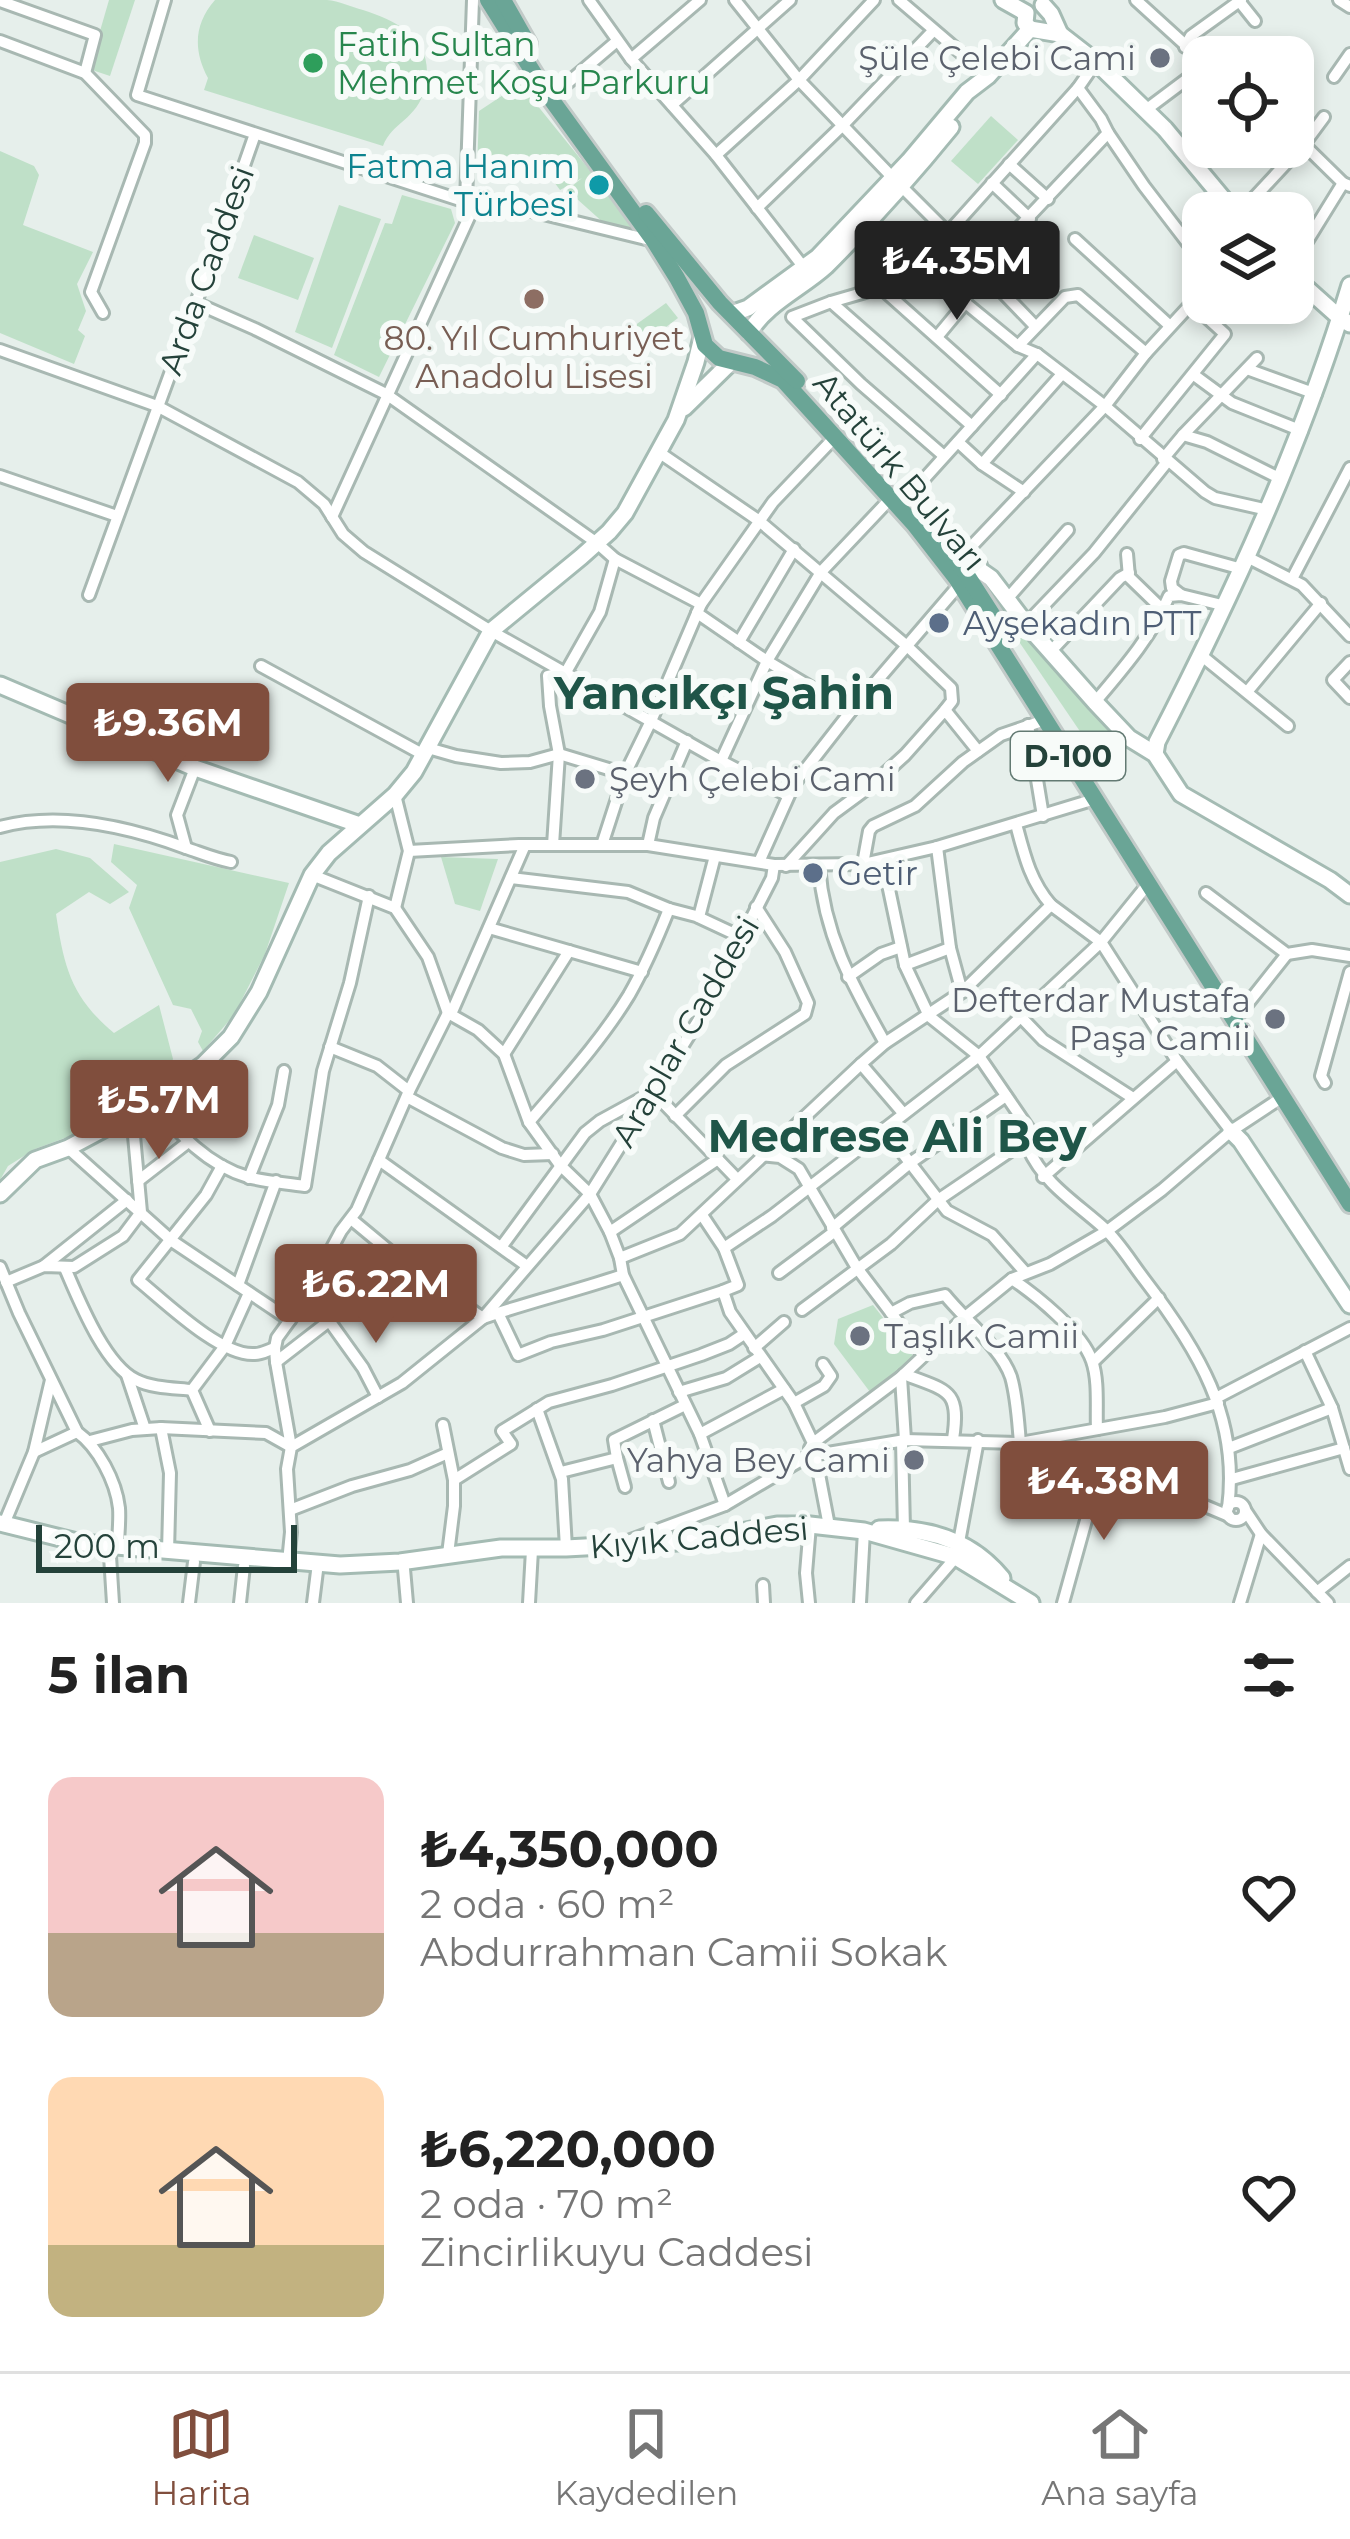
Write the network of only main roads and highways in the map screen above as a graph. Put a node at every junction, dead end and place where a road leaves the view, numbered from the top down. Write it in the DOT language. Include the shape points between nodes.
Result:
graph roads {
  1 [pos="488,0"];
  2 [pos="503,0"];
  3 [pos="1004,0"];
  4 [pos="1046,6"];
  5 [pos="1031,24"];
  6 [pos="1060,34"];
  7 [pos="1218,192"];
  8 [pos="808,273"];
  9 [pos="1350,284"];
  10 [pos="1314,294"];
  11 [pos="731,314"];
  12 [pos="1345,321"];
  13 [pos="749,332"];
  14 [pos="702,337"];
  15 [pos="730,362"];
  16 [pos="676,420"];
  17 [pos="898,499"];
  18 [pos="959,550"];
  19 [pos="0,685"];
  20 [pos="1156,754"];
  21 [pos="360,825"];
  22 [pos="1350,895"];
  23 [pos="1231,1131"];
  24 [pos="1350,1185"];
  25 [pos="0,1194"];
  26 [pos="1350,1204"];
  27 [pos="1350,1305"];
  28 [pos="1,1526"];
  29 [pos="864,1531"];
  30 [pos="957,1549"];
  31 [pos="532,1550"];
  32 [pos="115,1553"];
  33 [pos="1031,1603"];
  1 -- 14 [label="main road, Atatürk Bulvarı / D-100" via="653,242"];
  2 -- 11 [label="main road, Atatürk Bulvarı / D-100" via="556,92"];
  3 -- 5 [label="main road"];
  4 -- 5 [label="main road" via="1035,4"];
  4 -- 6 [label="main road"];
  5 -- 6 [label="main road"];
  5 -- 8 [label="main road"];
  6 -- 7 [label="main road" via="1147,110"];
  8 -- 11 [label="main road"];
  8 -- 13 [label="main road"];
  9 -- 12 [label="main road"];
  10 -- 12 [label="main road"];
  11 -- 13 [label="main road, Atatürk Bulvarı / D-100"];
  11 -- 14 [label="main road"];
  12 -- 20 [label="main road"];
  13 -- 15 [label="main road"];
  13 -- 17 [label="main road, Atatürk Bulvarı / D-100"];
  14 -- 15 [label="main road, Atatürk Bulvarı / D-100"];
  14 -- 16 [label="main road"];
  15 -- 16 [label="main road"];
  15 -- 17 [label="main road, Atatürk Bulvarı / D-100" via="783,380"];
  16 -- 21 [label="main road" via="625,513 491,631 426,752"];
  17 -- 18 [label="main road, Atatürk Bulvarı / D-100"];
  17 -- 26 [label="main road, Atatürk Bulvarı / D-100" via="960,584 1036,722 1095,799"];
  18 -- 20 [label="main road" via="1129,738"];
  18 -- 24 [label="main road, Atatürk Bulvarı / D-100"];
  19 -- 21 [label="main road" via="195,768"];
  20 -- 22 [label="main road" via="1181,794"];
  21 -- 25 [label="main road" via="312,875 259,992 213,1056 132,1114 35,1160"];
  23 -- 27 [label="main road"];
  28 -- 32 [label="main road, Kıyık Caddesi"];
  29 -- 30 [label="main road, Kıyık Caddesi"];
  29 -- 30 [label="main road, Kıyık Caddesi" via="904,1529"];
  29 -- 31 [label="main road, Kıyık Caddesi" via="777,1525 696,1541"];
  30 -- 33 [label="main road, Kıyık Caddesi"];
  31 -- 32 [label="main road, Kıyık Caddesi" via="364,1564"];
  31 -- 32 [label="main road, Kıyık Caddesi" via="368,1573"];
}
